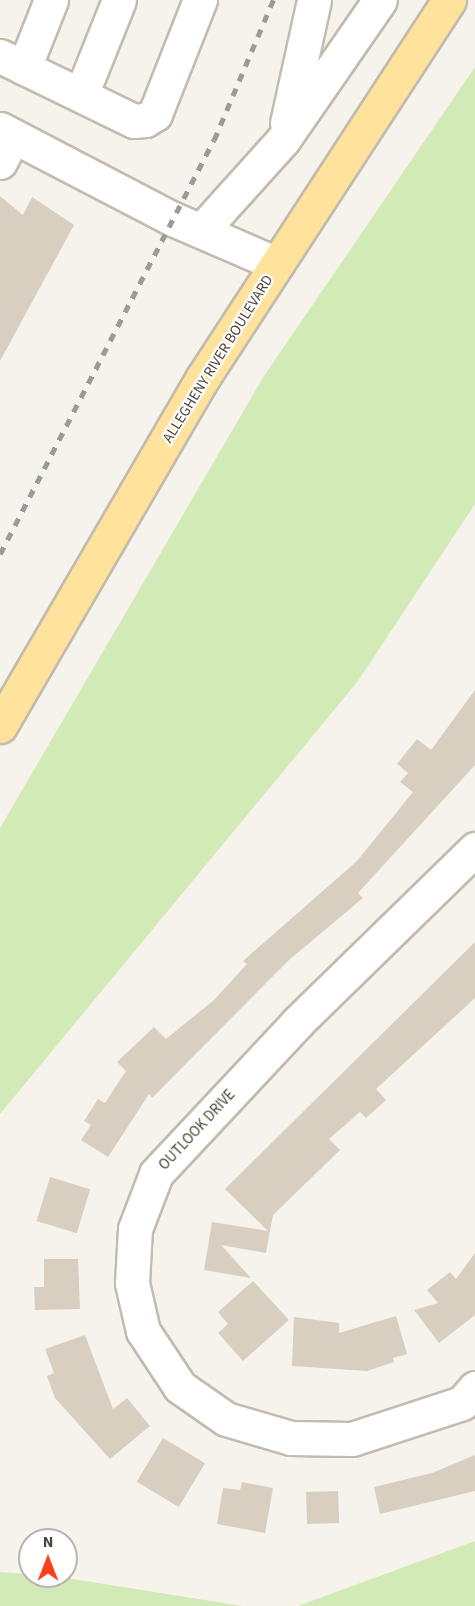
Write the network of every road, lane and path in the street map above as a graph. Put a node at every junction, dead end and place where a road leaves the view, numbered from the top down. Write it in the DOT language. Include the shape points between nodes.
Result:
graph roads {
  1 [pos="51,0"];
  2 [pos="118,0"];
  3 [pos="200,0"];
  4 [pos="314,0"];
  5 [pos="380,0"];
  6 [pos="448,0"];
  7 [pos="12,62"];
  8 [pos="81,95"];
  9 [pos="283,140"];
  10 [pos="4,142"];
  11 [pos="201,231"];
  12 [pos="277,264"];
  13 [pos="0,726"];
  14 [pos="475,849"];
  15 [pos="475,1388"];
  1 -- 7 [label="street"];
  2 -- 8 [label="street"];
  3 -- 8 [label="street" via="155,114 134,121"];
  4 -- 9 [label="street"];
  5 -- 9 [label="street"];
  6 -- 12 [label="main road, ALLEGHENY RIVER BOULEVARD"];
  7 -- 8 [label="street"];
  9 -- 11 [label="street"];
  10 -- 11 [label="street"];
  11 -- 12 [label="street"];
  12 -- 13 [label="main road, ALLEGHENY RIVER BOULEVARD" via="202,379"];
  14 -- 15 [label="street, OUTLOOK DRIVE" via="298,1022 156,1174 135,1229 132,1283 143,1331 180,1387 226,1419 291,1438 352,1439 462,1403"];
}
